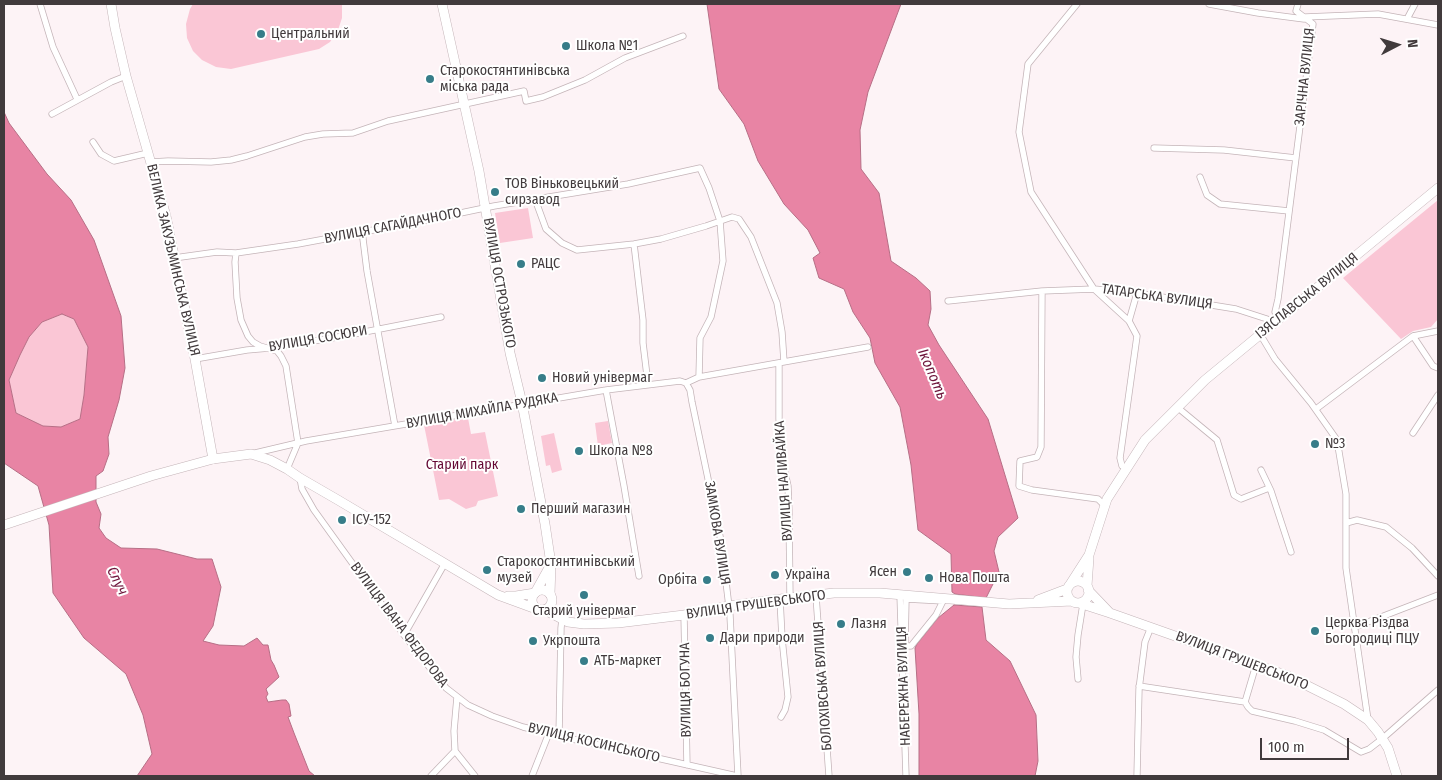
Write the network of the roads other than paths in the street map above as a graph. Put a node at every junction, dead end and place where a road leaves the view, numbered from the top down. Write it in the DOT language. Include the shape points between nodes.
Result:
graph roads {
  1 [pos="40,4"];
  2 [pos="111,4"];
  3 [pos="442,4"];
  4 [pos="1077,4"];
  5 [pos="1209,4"];
  6 [pos="1298,4"];
  7 [pos="1415,4"];
  8 [pos="1305,18"];
  9 [pos="1407,19"];
  10 [pos="1438,25"];
  11 [pos="683,36"];
  12 [pos="126,76"];
  13 [pos="77,99"];
  14 [pos="464,104"];
  15 [pos="52,114"];
  16 [pos="93,142"];
  17 [pos="1154,148"];
  18 [pos="150,157"];
  19 [pos="1296,158"];
  20 [pos="1200,177"];
  21 [pos="1438,188"];
  22 [pos="535,199"];
  23 [pos="486,208"];
  24 [pos="1289,211"];
  25 [pos="720,221"];
  26 [pos="362,231"];
  27 [pos="634,244"];
  28 [pos="236,253"];
  29 [pos="174,258"];
  30 [pos="1094,289"];
  31 [pos="1042,291"];
  32 [pos="1137,292"];
  33 [pos="948,301"];
  34 [pos="442,316"];
  35 [pos="1279,318"];
  36 [pos="1130,321"];
  37 [pos="1272,324"];
  38 [pos="1438,326"];
  39 [pos="378,329"];
  40 [pos="1436,332"];
  41 [pos="1260,334"];
  42 [pos="1413,336"];
  43 [pos="868,347"];
  44 [pos="270,348"];
  45 [pos="195,359"];
  46 [pos="781,363"];
  47 [pos="1438,368"];
  48 [pos="699,377"];
  49 [pos="686,383"];
  50 [pos="648,384"];
  51 [pos="606,390"];
  52 [pos="1438,395"];
  53 [pos="522,403"];
  54 [pos="1178,407"];
  55 [pos="1316,409"];
  56 [pos="395,426"];
  57 [pos="1413,433"];
  58 [pos="298,442"];
  59 [pos="251,454"];
  60 [pos="213,459"];
  61 [pos="287,469"];
  62 [pos="1126,469"];
  63 [pos="1261,470"];
  64 [pos="300,478"];
  65 [pos="1269,488"];
  66 [pos="1105,506"];
  67 [pos="1346,523"];
  68 [pos="4,525"];
  69 [pos="1292,552"];
  70 [pos="1089,555"];
  71 [pos="445,563"];
  72 [pos="551,564"];
  73 [pos="638,576"];
  74 [pos="1438,576"];
  75 [pos="1069,586"];
  76 [pos="1088,588"];
  77 [pos="535,593"];
  78 [pos="498,595"];
  79 [pos="900,595"];
  80 [pos="1438,595"];
  81 [pos="550,596"];
  82 [pos="816,596"];
  83 [pos="785,598"];
  84 [pos="1031,603"];
  85 [pos="1078,603"];
  86 [pos="729,606"];
  87 [pos="542,610"];
  88 [pos="1110,613"];
  89 [pos="684,616"];
  90 [pos="562,619"];
  91 [pos="1151,627"];
  92 [pos="1355,627"];
  93 [pos="404,635"];
  94 [pos="905,646"];
  95 [pos="1256,665"];
  96 [pos="1078,678"];
  97 [pos="1139,686"];
  98 [pos="1438,690"];
  99 [pos="456,697"];
  100 [pos="1245,702"];
  101 [pos="781,717"];
  102 [pos="1368,720"];
  103 [pos="549,733"];
  104 [pos="560,736"];
  105 [pos="1382,739"];
  106 [pos="455,751"];
  107 [pos="687,765"];
  108 [pos="705,769"];
  109 [pos="431,776"];
  110 [pos="474,776"];
  111 [pos="532,776"];
  112 [pos="704,776"];
  113 [pos="738,776"];
  114 [pos="828,776"];
  115 [pos="906,776"];
  116 [pos="1137,776"];
  117 [pos="1398,776"];
  1 -- 13 [label="street" via="53,47"];
  2 -- 12 [label="main road, ВЕЛИКА ЗАКУЗЬМИНСЬКА ВУЛИЦЯ"];
  3 -- 14 [label="main road, ВУЛИЦЯ ОСТРОЗЬКОГО"];
  4 -- 30 [label="street" via="1028,64 1020,132 1031,192"];
  5 -- 8 [label="street"];
  6 -- 8 [label="street, ЗАРІЧНА ВУЛИЦЯ" via="1296,11"];
  7 -- 9 [label="street"];
  8 -- 9 [label="street" via="1378,14"];
  8 -- 19 [label="street, ЗАРІЧНА ВУЛИЦЯ" via="1314,24"];
  9 -- 10 [label="street"];
  11 -- 14 [label="street" via="626,58 543,97 526,100 524,91"];
  12 -- 13 [label="street"];
  12 -- 18 [label="main road, ВЕЛИКА ЗАКУЗЬМИНСЬКА ВУЛИЦЯ"];
  13 -- 15 [label="street"];
  14 -- 18 [label="street" via="388,121 353,133 305,137 231,160 168,161"];
  14 -- 23 [label="main road, ВУЛИЦЯ ОСТРОЗЬКОГО"];
  16 -- 18 [label="street" via="101,154 114,161"];
  17 -- 19 [label="street" via="1224,150"];
  18 -- 29 [label="main road, ВЕЛИКА ЗАКУЗЬМИНСЬКА ВУЛИЦЯ"];
  19 -- 24 [label="street, ЗАРІЧНА ВУЛИЦЯ"];
  20 -- 24 [label="street" via="1206,195 1220,204"];
  21 -- 35 [label="main road, ІЗЯСЛАВСЬКА ВУЛИЦЯ"];
  22 -- 23 [label="street, ВУЛИЦЯ САГАЙДАЧНОГО"];
  22 -- 25 [label="street, ВУЛИЦЯ САГАЙДАЧНОГО" via="700,168"];
  22 -- 27 [label="street" via="546,229 562,243 577,250"];
  23 -- 26 [label="street, ВУЛИЦЯ САГАЙДАЧНОГО"];
  23 -- 53 [label="main road, ВУЛИЦЯ ОСТРОЗЬКОГО" via="510,353"];
  24 -- 35 [label="street, ЗАРІЧНА ВУЛИЦЯ" via="1275,312"];
  25 -- 27 [label="street"];
  25 -- 46 [label="street, ВУЛИЦЯ НАЛИВАЙКА" via="732,217 739,219 751,237 777,303 782,332"];
  25 -- 48 [label="street" via="723,260 711,317 700,338"];
  26 -- 28 [label="street, ВУЛИЦЯ САГАЙДАЧНОГО"];
  26 -- 39 [label="street"];
  27 -- 50 [label="street"];
  28 -- 29 [label="street, ВУЛИЦЯ САГАЙДАЧНОГО" via="217,252"];
  28 -- 44 [label="street" via="241,320 253,342"];
  29 -- 45 [label="main road, ВЕЛИКА ЗАКУЗЬМИНСЬКА ВУЛИЦЯ"];
  30 -- 31 [label="street, ТАТАРСЬКА ВУЛИЦЯ"];
  30 -- 32 [label="street, ТАТАРСЬКА ВУЛИЦЯ"];
  30 -- 36 [label="street"];
  31 -- 33 [label="street, ТАТАРСЬКА ВУЛИЦЯ"];
  31 -- 66 [label="street" via="1041,447 1038,457 1020,461 1019,486 1098,498"];
  32 -- 36 [label="street"];
  32 -- 37 [label="street, ТАТАРСЬКА ВУЛИЦЯ" via="1236,309 1267,319"];
  34 -- 39 [label="street, ВУЛИЦЯ СОСЮРИ"];
  35 -- 37 [label="main road, ІЗЯСЛАВСЬКА ВУЛИЦЯ"];
  36 -- 62 [label="street" via="1137,336 1120,458"];
  37 -- 41 [label="main road, ІЗЯСЛАВСЬКА ВУЛИЦЯ"];
  38 -- 40 [label="street"];
  39 -- 44 [label="street, ВУЛИЦЯ СОСЮРИ"];
  39 -- 56 [label="street"];
  40 -- 42 [label="street"];
  41 -- 54 [label="main road, ІЗЯСЛАВСЬКА ВУЛИЦЯ"];
  41 -- 55 [label="street" via="1275,359"];
  42 -- 47 [label="street" via="1433,366"];
  42 -- 55 [label="street"];
  43 -- 46 [label="street, ВУЛИЦЯ МИХАЙЛА РУДЯКА"];
  44 -- 45 [label="street, ВУЛИЦЯ СОСЮРИ"];
  44 -- 58 [label="street" via="277,351 286,366"];
  45 -- 60 [label="main road, ВЕЛИКА ЗАКУЗЬМИНСЬКА ВУЛИЦЯ"];
  46 -- 48 [label="street, ВУЛИЦЯ МИХАЙЛА РУДЯКА"];
  46 -- 83 [label="street, ВУЛИЦЯ НАЛИВАЙКА" via="779,419 789,511"];
  48 -- 49 [label="street, ВУЛИЦЯ МИХАЙЛА РУДЯКА"];
  49 -- 50 [label="street, ВУЛИЦЯ МИХАЙЛА РУДЯКА"];
  49 -- 86 [label="street, ЗАМКОВА ВУЛИЦЯ" via="717,524"];
  50 -- 51 [label="street, ВУЛИЦЯ МИХАЙЛА РУДЯКА"];
  51 -- 53 [label="street, ВУЛИЦЯ МИХАЙЛА РУДЯКА"];
  51 -- 73 [label="street"];
  52 -- 57 [label="street"];
  53 -- 56 [label="street, ВУЛИЦЯ МИХАЙЛА РУДЯКА"];
  53 -- 72 [label="main road, ВУЛИЦЯ ОСТРОЗЬКОГО"];
  54 -- 62 [label="main road, ІЗЯСЛАВСЬКА ВУЛИЦЯ" via="1145,440"];
  54 -- 65 [label="street" via="1218,440 1234,495 1241,499"];
  55 -- 67 [label="street" via="1337,440 1346,494"];
  56 -- 58 [label="street, ВУЛИЦЯ МИХАЙЛА РУДЯКА"];
  58 -- 59 [label="street, ВУЛИЦЯ МИХАЙЛА РУДЯКА"];
  58 -- 61 [label="street"];
  59 -- 60 [label="main road, ВУЛИЦЯ МИХАЙЛА РУДЯКА"];
  59 -- 61 [label="main road, ВУЛИЦЯ ГРУШЕВСЬКОГО"];
  60 -- 68 [label="main road, ВУЛИЦЯ МИХАЙЛА РУДЯКА"];
  61 -- 64 [label="main road, ВУЛИЦЯ ГРУШЕВСЬКОГО"];
  62 -- 66 [label="main road, ІЗЯСЛАВСЬКА ВУЛИЦЯ"];
  63 -- 65 [label="street"];
  64 -- 71 [label="main road, ВУЛИЦЯ ГРУШЕВСЬКОГО"];
  64 -- 93 [label="street, ВУЛИЦЯ ІВАНА ФЕДОРОВА" via="302,489 314,510"];
  65 -- 69 [label="street"];
  66 -- 70 [label="main road, ІЗЯСЛАВСЬКА ВУЛИЦЯ"];
  67 -- 74 [label="street" via="1357,520 1386,527 1412,548"];
  67 -- 92 [label="street" via="1346,568"];
  70 -- 75 [label="main road, ІЗЯСЛАВСЬКА ВУЛИЦЯ"];
  70 -- 76 [label="main road"];
  71 -- 78 [label="main road, ВУЛИЦЯ ГРУШЕВСЬКОГО"];
  71 -- 93 [label="street"];
  72 -- 77 [label="main road"];
  72 -- 81 [label="main road, ВУЛИЦЯ ОСТРОЗЬКОГО"];
  75 -- 76 [label="main road" via="1078,581"];
  75 -- 84 [label="main road"];
  75 -- 85 [label="main road" via="1067,596"];
  76 -- 85 [label="main road" via="1085,600"];
  76 -- 88 [label="main road"];
  77 -- 78 [label="main road"];
  77 -- 81 [label="main road" via="547,592"];
  77 -- 87 [label="main road" via="532,601"];
  78 -- 87 [label="main road, ВУЛИЦЯ ГРУШЕВСЬКОГО"];
  79 -- 82 [label="main road, ВУЛИЦЯ ГРУШЕВСЬКОГО"];
  79 -- 84 [label="main road, ВУЛИЦЯ ГРУШЕВСЬКОГО"];
  79 -- 115 [label="street, НАБЕРЕЖНА ВУЛИЦЯ"];
  80 -- 92 [label="street"];
  81 -- 87 [label="main road" via="550,606"];
  81 -- 90 [label="main road"];
  82 -- 83 [label="main road, ВУЛИЦЯ ГРУШЕВСЬКОГО"];
  82 -- 114 [label="street, БОЛОХІВСЬКА ВУЛИЦЯ"];
  83 -- 86 [label="main road, ВУЛИЦЯ ГРУШЕВСЬКОГО"];
  83 -- 101 [label="street, ВУЛИЦЯ НАЛИВАЙКА" via="782,638 788,697"];
  84 -- 85 [label="main road, ВУЛИЦЯ ГРУШЕВСЬКОГО"];
  85 -- 88 [label="main road, ВУЛИЦЯ ГРУШЕВСЬКОГО"];
  85 -- 96 [label="street"];
  86 -- 89 [label="main road, ВУЛИЦЯ ГРУШЕВСЬКОГО"];
  86 -- 113 [label="street, ЗАМКОВА ВУЛИЦЯ"];
  87 -- 90 [label="main road, ВУЛИЦЯ ГРУШЕВСЬКОГО"];
  88 -- 91 [label="main road, ВУЛИЦЯ ГРУШЕВСЬКОГО"];
  89 -- 90 [label="main road, ВУЛИЦЯ ГРУШЕВСЬКОГО" via="584,624"];
  89 -- 107 [label="street, ВУЛИЦЯ БОГУНА"];
  90 -- 104 [label="street"];
  91 -- 95 [label="main road, ВУЛИЦЯ ГРУШЕВСЬКОГО"];
  91 -- 97 [label="street" via="1145,642"];
  92 -- 102 [label="street"];
  93 -- 99 [label="street, ВУЛИЦЯ ІВАНА ФЕДОРОВА"];
  94 -- 94 [label="street" via="910,646 936,615 943,601 906,598"];
  95 -- 100 [label="street"];
  95 -- 102 [label="main road, ВУЛИЦЯ ГРУШЕВСЬКОГО" via="1317,690"];
  97 -- 100 [label="street"];
  97 -- 116 [label="street"];
  98 -- 105 [label="street"];
  99 -- 103 [label="street, ВУЛИЦЯ КОСИНСЬКОГО" via="492,716"];
  99 -- 106 [label="street, ВУЛИЦЯ ІВАНА ФЕДОРОВА"];
  100 -- 105 [label="street" via="1252,711 1324,730 1361,752"];
  102 -- 105 [label="main road, ВУЛИЦЯ ГРУШЕВСЬКОГО"];
  103 -- 104 [label="street, ВУЛИЦЯ КОСИНСЬКОГО"];
  103 -- 111 [label="street"];
  104 -- 107 [label="street, ВУЛИЦЯ КОСИНСЬКОГО"];
  105 -- 117 [label="main road, ВУЛИЦЯ ГРУШЕВСЬКОГО"];
  106 -- 109 [label="street"];
  106 -- 110 [label="street"];
  107 -- 108 [label="street, ВУЛИЦЯ КОСИНСЬКОГО"];
  108 -- 112 [label="street"];
  108 -- 113 [label="street, ВУЛИЦЯ КОСИНСЬКОГО"];
}
